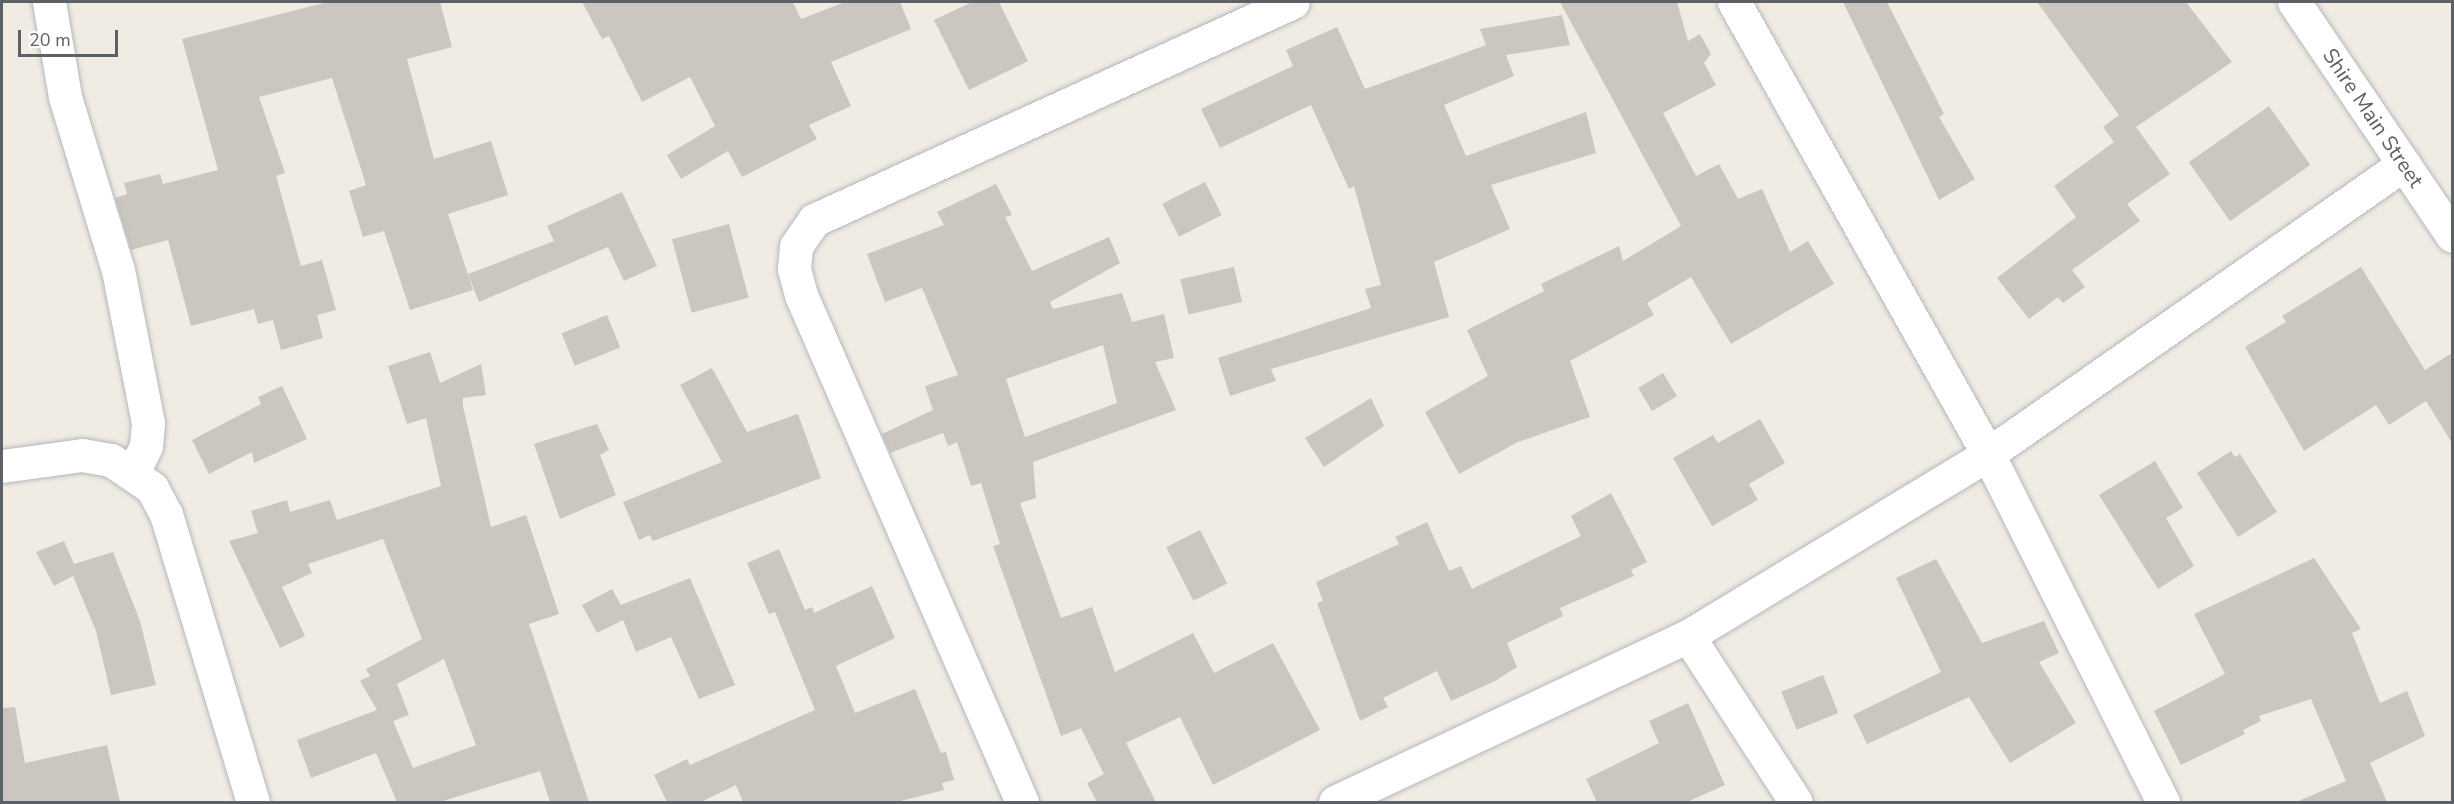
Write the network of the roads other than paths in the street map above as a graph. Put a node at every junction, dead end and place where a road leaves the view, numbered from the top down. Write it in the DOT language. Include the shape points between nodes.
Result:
graph roads {
  1 [pos="49,2"];
  2 [pos="1293,2"];
  3 [pos="1734,2"];
  4 [pos="2294,2"];
  5 [pos="2404,164"];
  6 [pos="2452,235"];
  7 [pos="1988,454"];
  8 [pos="2,466"];
  9 [pos="134,471"];
  10 [pos="1688,636"];
  11 [pos="253,802"];
  12 [pos="1022,802"];
  13 [pos="1335,802"];
  14 [pos="1796,802"];
  15 [pos="2163,802"];
  1 -- 9 [label="street" via="65,97 118,270 148,423 146,446"];
  2 -- 12 [label="street" via="814,220 796,246 794,269 801,295"];
  3 -- 7 [label="street"];
  4 -- 5 [label="street, Shire Main Street"];
  5 -- 6 [label="street, Shire Main Street"];
  5 -- 7 [label="street"];
  7 -- 10 [label="street"];
  7 -- 15 [label="street"];
  8 -- 9 [label="street" via="82,455"];
  9 -- 11 [label="street" via="152,488 166,514"];
  10 -- 13 [label="street"];
  10 -- 14 [label="street"];
}
